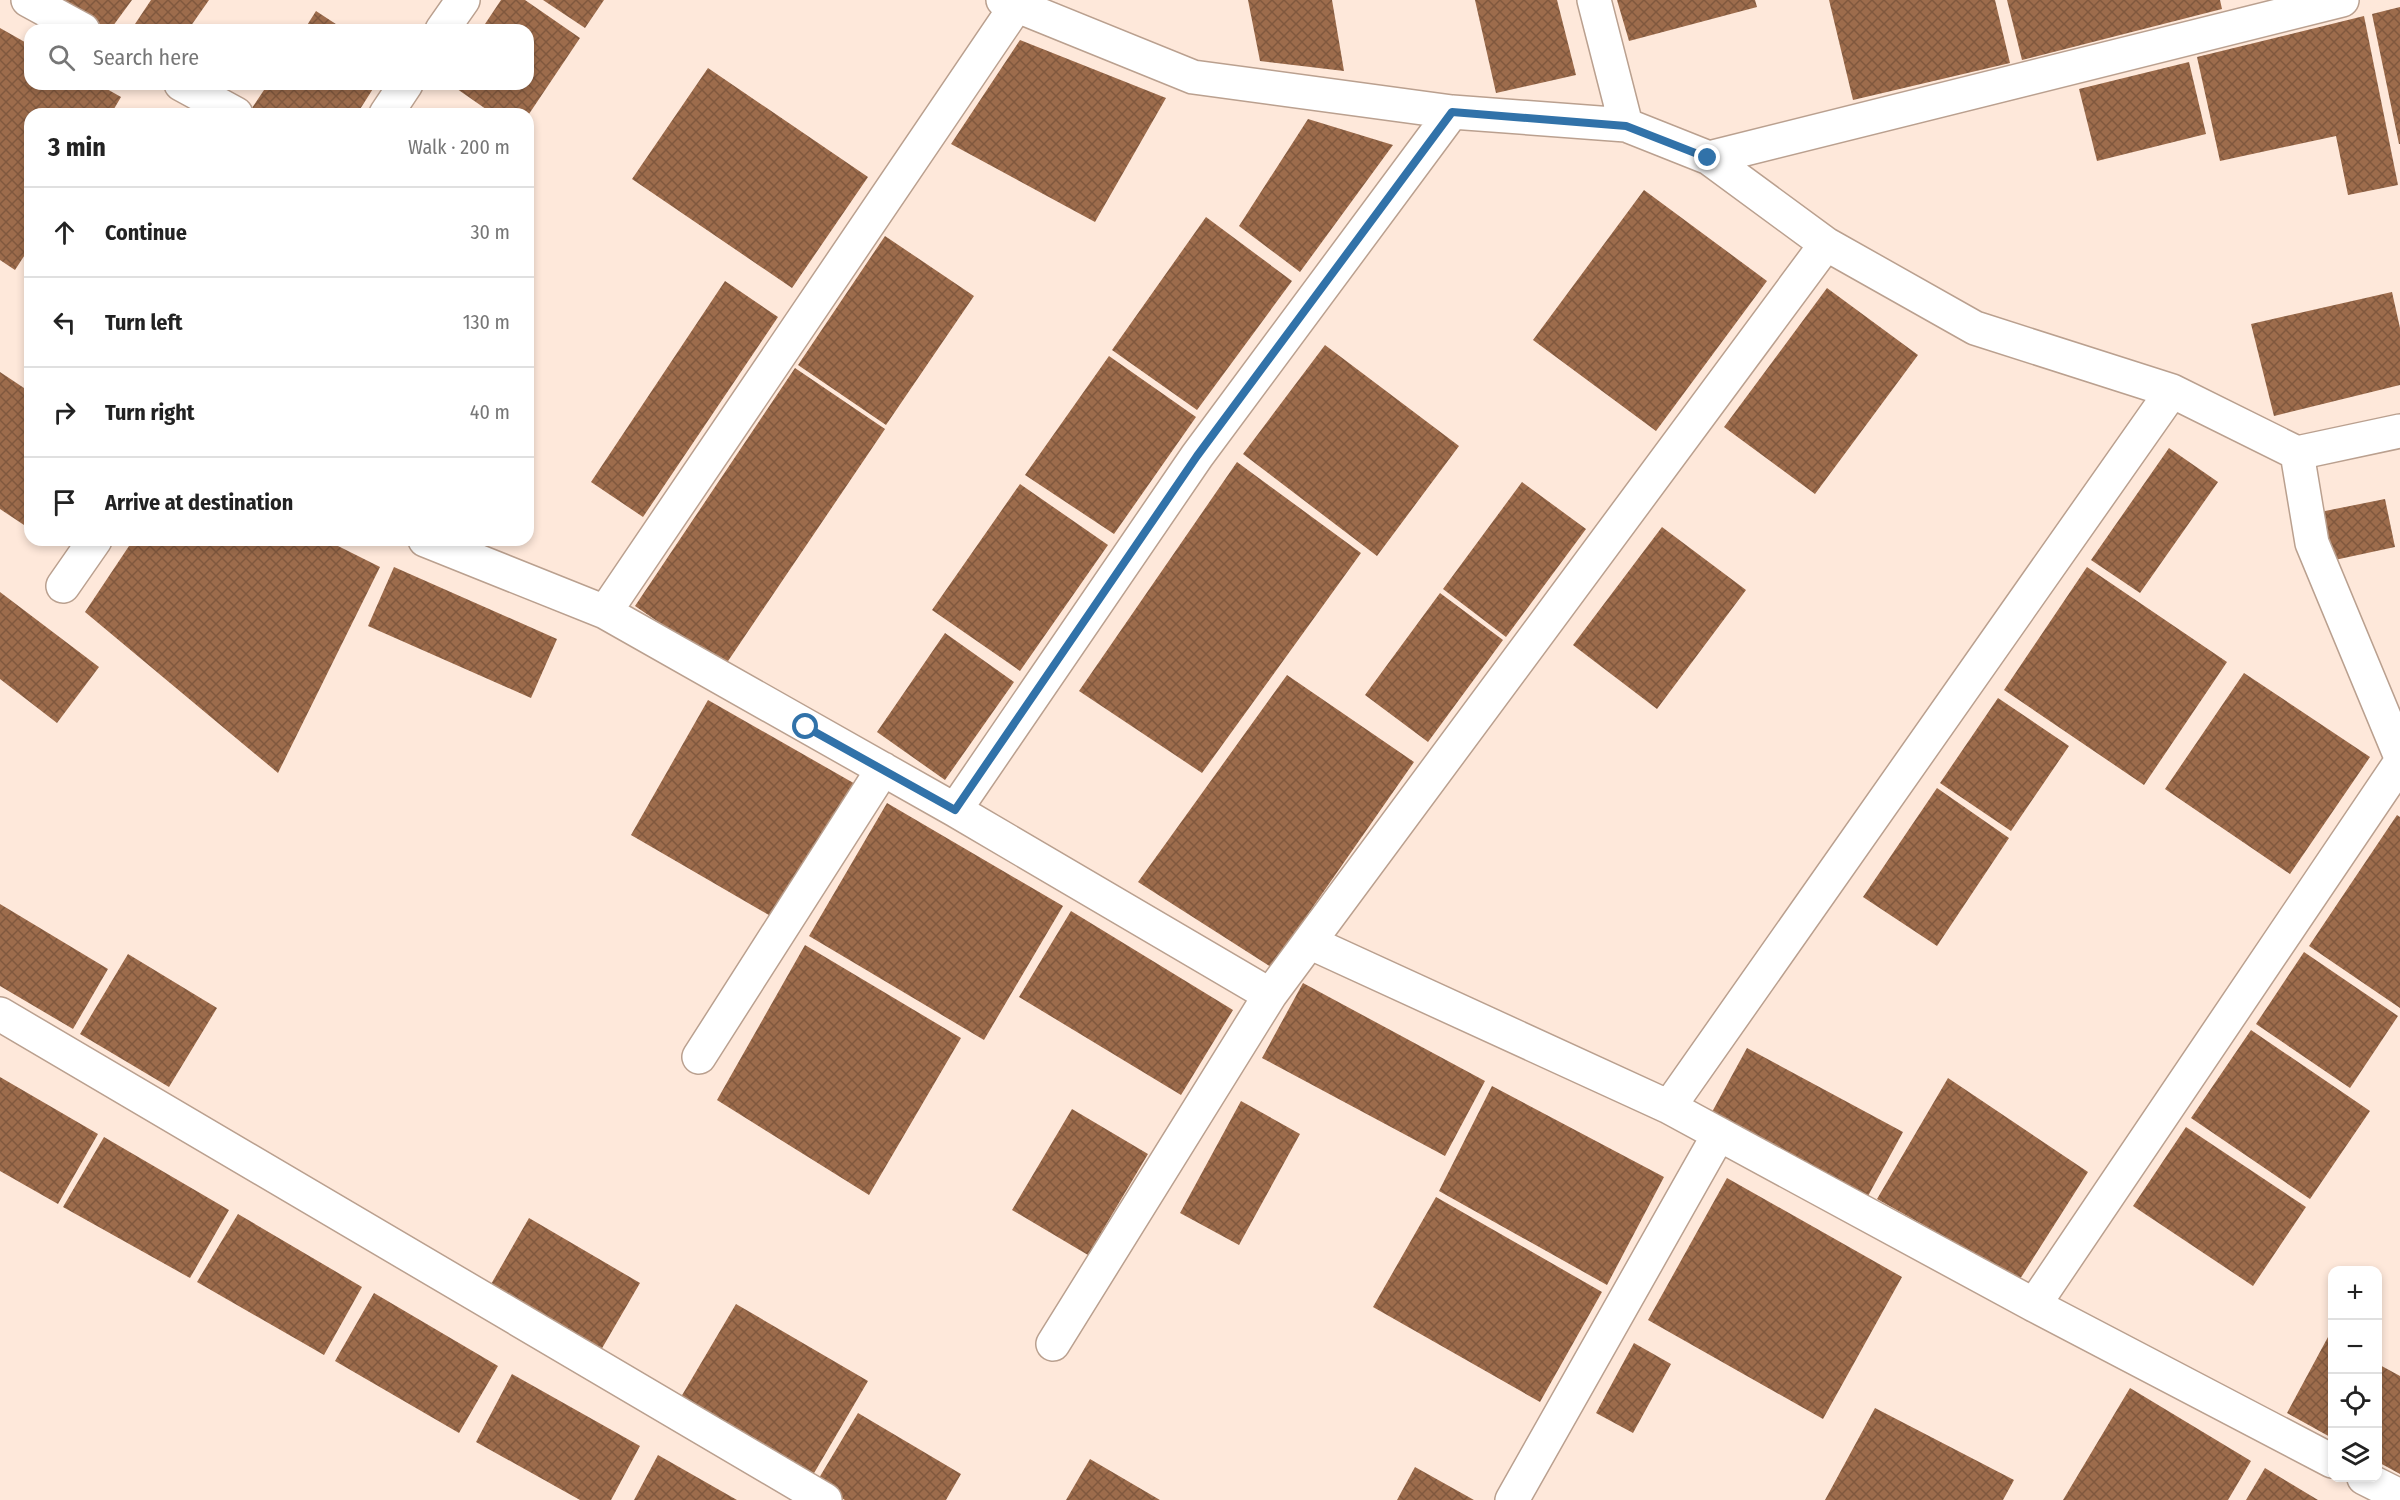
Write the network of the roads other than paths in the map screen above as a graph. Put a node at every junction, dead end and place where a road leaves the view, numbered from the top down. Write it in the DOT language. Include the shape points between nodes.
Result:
graph roads {
  1 [pos="28,0"];
  2 [pos="462,0"];
  3 [pos="1594,0"];
  4 [pos="2342,0"];
  5 [pos="1009,3"];
  6 [pos="72,24"];
  7 [pos="446,24"];
  8 [pos="192,90"];
  9 [pos="402,90"];
  10 [pos="225,108"];
  11 [pos="390,108"];
  12 [pos="1452,112"];
  13 [pos="1626,126"];
  14 [pos="1708,158"];
  15 [pos="1826,244"];
  16 [pos="2172,391"];
  17 [pos="2400,431"];
  18 [pos="2297,453"];
  19 [pos="91,546"];
  20 [pos="439,546"];
  21 [pos="63,586"];
  22 [pos="604,612"];
  23 [pos="2400,755"];
  24 [pos="2400,763"];
  25 [pos="883,769"];
  26 [pos="955,810"];
  27 [pos="1309,942"];
  28 [pos="1270,995"];
  29 [pos="0,1014"];
  30 [pos="699,1058"];
  31 [pos="1669,1107"];
  32 [pos="1719,1134"];
  33 [pos="2034,1305"];
  34 [pos="1053,1344"];
  35 [pos="2328,1459"];
  36 [pos="2372,1482"];
  37 [pos="2400,1496"];
  38 [pos="825,1500"];
  39 [pos="1512,1500"];
  1 -- 6 [label="street"];
  2 -- 7 [label="street"];
  3 -- 13 [label="street"];
  4 -- 14 [label="street"];
  5 -- 12 [label="street" via="1193,77"];
  5 -- 22 [label="street"];
  8 -- 10 [label="street"];
  9 -- 11 [label="street"];
  12 -- 13 [label="street"];
  12 -- 26 [label="street" via="1197,456"];
  13 -- 14 [label="street"];
  14 -- 15 [label="street"];
  15 -- 16 [label="street" via="1975,328"];
  15 -- 27 [label="street"];
  16 -- 18 [label="street"];
  16 -- 31 [label="street"];
  17 -- 18 [label="street"];
  18 -- 23 [label="street" via="2312,543"];
  19 -- 21 [label="street"];
  20 -- 22 [label="street"];
  22 -- 25 [label="street"];
  24 -- 33 [label="street"];
  25 -- 26 [label="street"];
  25 -- 30 [label="street"];
  26 -- 28 [label="street"];
  27 -- 28 [label="street"];
  27 -- 31 [label="street"];
  28 -- 34 [label="street"];
  29 -- 38 [label="street"];
  31 -- 32 [label="street"];
  32 -- 33 [label="street"];
  32 -- 39 [label="street"];
  33 -- 35 [label="street"];
  36 -- 37 [label="street"];
}
